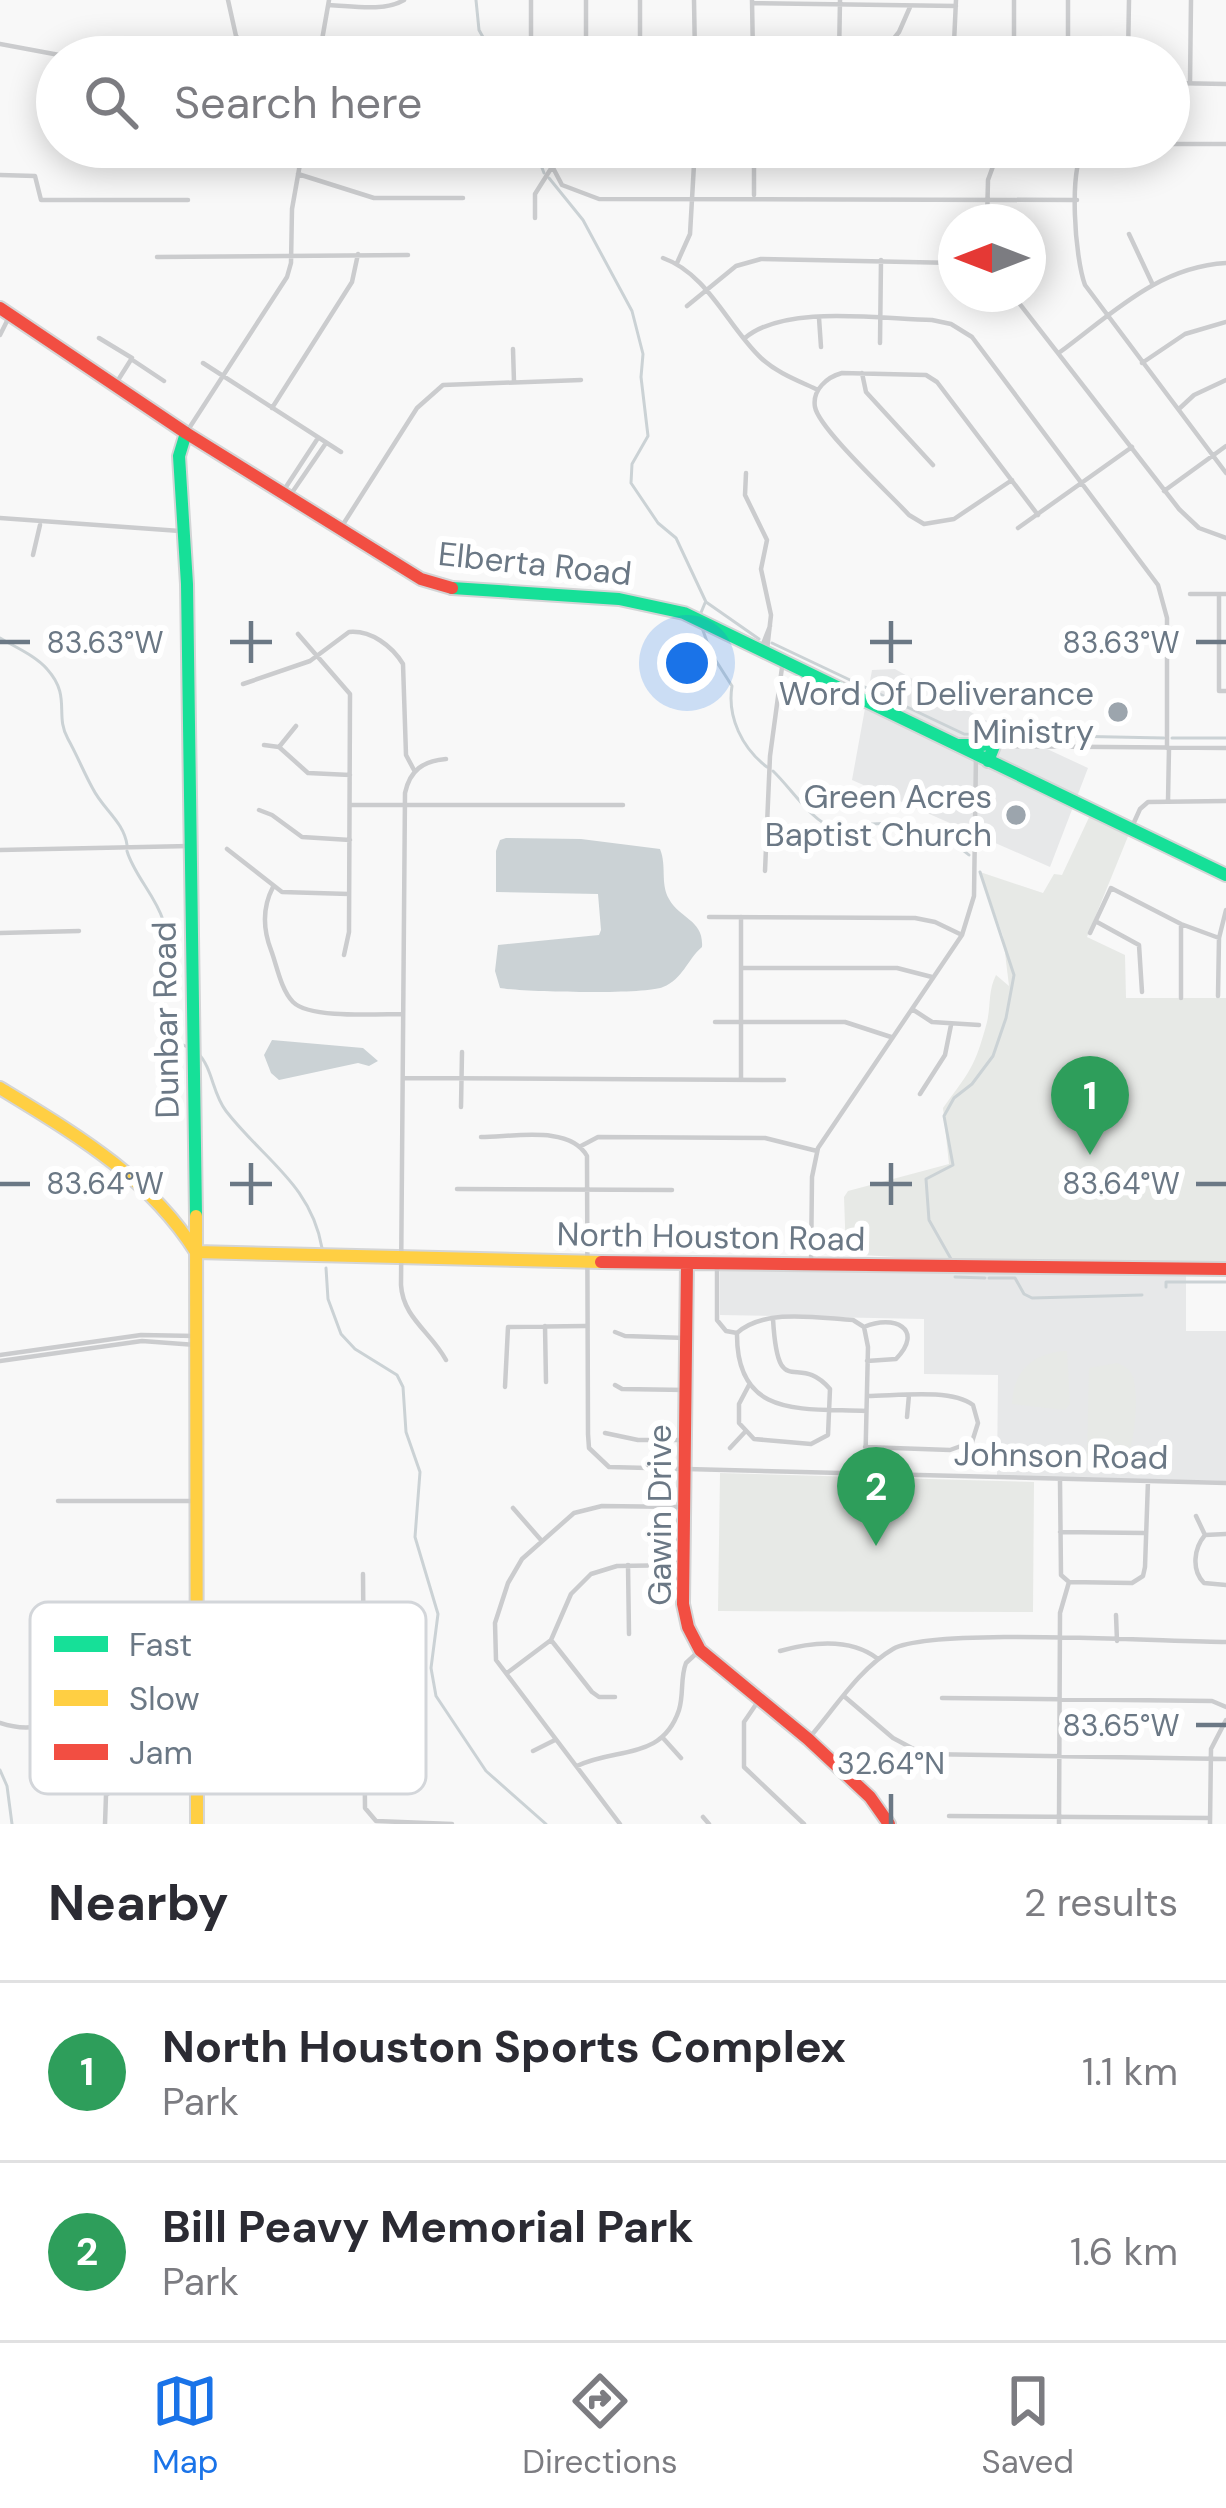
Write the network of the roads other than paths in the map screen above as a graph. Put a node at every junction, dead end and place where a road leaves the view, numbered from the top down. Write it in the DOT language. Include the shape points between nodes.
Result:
graph roads {
  1 [pos="229,0"];
  2 [pos="404,0"];
  3 [pos="531,0"];
  4 [pos="586,0"];
  5 [pos="640,0"];
  6 [pos="694,0"];
  7 [pos="1014,0"];
  8 [pos="1068,0"];
  9 [pos="1129,0"];
  10 [pos="1191,0"];
  11 [pos="329,2"];
  12 [pos="752,2"];
  13 [pos="840,2"];
  14 [pos="956,3"];
  15 [pos="911,5"];
  16 [pos="237,36"];
  17 [pos="323,36"];
  18 [pos="531,36"];
  19 [pos="586,36"];
  20 [pos="640,36"];
  21 [pos="695,36"];
  22 [pos="753,36"];
  23 [pos="839,36"];
  24 [pos="896,36"];
  25 [pos="954,36"];
  26 [pos="1014,36"];
  27 [pos="1068,36"];
  28 [pos="1128,36"];
  29 [pos="0,44"];
  30 [pos="36,51"];
  31 [pos="1190,83"];
  32 [pos="1226,84"];
  33 [pos="1190,143"];
  34 [pos="1226,144"];
  35 [pos="299,168"];
  36 [pos="551,168"];
  37 [pos="553,168"];
  38 [pos="695,168"];
  39 [pos="754,168"];
  40 [pos="993,168"];
  41 [pos="1078,168"];
  42 [pos="298,174"];
  43 [pos="0,175"];
  44 [pos="754,197"];
  45 [pos="694,198"];
  46 [pos="464,199"];
  47 [pos="988,199"];
  48 [pos="188,200"];
  49 [pos="1077,200"];
  50 [pos="988,204"];
  51 [pos="535,218"];
  52 [pos="1129,234"];
  53 [pos="291,254"];
  54 [pos="358,254"];
  55 [pos="408,255"];
  56 [pos="157,257"];
  57 [pos="663,258"];
  58 [pos="881,260"];
  59 [pos="938,262"];
  60 [pos="677,263"];
  61 [pos="1226,263"];
  62 [pos="1152,284"];
  63 [pos="706,292"];
  64 [pos="687,306"];
  65 [pos="5,312"];
  66 [pos="1027,312"];
  67 [pos="1108,316"];
  68 [pos="820,318"];
  69 [pos="880,319"];
  70 [pos="1226,322"];
  71 [pos="0,335"];
  72 [pos="99,338"];
  73 [pos="745,338"];
  74 [pos="880,344"];
  75 [pos="821,347"];
  76 [pos="513,349"];
  77 [pos="1060,352"];
  78 [pos="131,359"];
  79 [pos="203,363"];
  80 [pos="1142,363"];
  81 [pos="862,373"];
  82 [pos="222,376"];
  83 [pos="581,380"];
  84 [pos="1226,380"];
  85 [pos="164,381"];
  86 [pos="514,382"];
  87 [pos="115,385"];
  88 [pos="818,390"];
  89 [pos="272,408"];
  90 [pos="1178,410"];
  91 [pos="186,433"];
  92 [pos="319,438"];
  93 [pos="326,443"];
  94 [pos="1226,446"];
  95 [pos="1132,447"];
  96 [pos="341,452"];
  97 [pos="1212,456"];
  98 [pos="933,466"];
  99 [pos="746,473"];
  100 [pos="1226,473"];
  101 [pos="1012,480"];
  102 [pos="1084,482"];
  103 [pos="1164,491"];
  104 [pos="286,495"];
  105 [pos="1038,515"];
  106 [pos="0,518"];
  107 [pos="41,523"];
  108 [pos="1018,528"];
  109 [pos="339,530"];
  110 [pos="186,532"];
  111 [pos="1226,538"];
  112 [pos="33,554"];
  113 [pos="1190,594"];
  114 [pos="1223,594"];
  115 [pos="1223,633"];
  116 [pos="298,634"];
  117 [pos="764,650"];
  118 [pos="318,657"];
  119 [pos="783,660"];
  120 [pos="243,684"];
  121 [pos="1222,691"];
  122 [pos="296,726"];
  123 [pos="264,745"];
  124 [pos="279,748"];
  125 [pos="1168,748"];
  126 [pos="1226,748"];
  127 [pos="985,752"];
  128 [pos="446,759"];
  129 [pos="415,770"];
  130 [pos="350,775"];
  131 [pos="1168,801"];
  132 [pos="1226,801"];
  133 [pos="351,805"];
  134 [pos="622,805"];
  135 [pos="404,806"];
  136 [pos="260,810"];
  137 [pos="1131,829"];
  138 [pos="350,840"];
  139 [pos="190,846"];
  140 [pos="227,849"];
  141 [pos="0,850"];
  142 [pos="765,872"];
  143 [pos="1226,875"];
  144 [pos="273,887"];
  145 [pos="349,894"];
  146 [pos="1226,910"];
  147 [pos="709,917"];
  148 [pos="741,917"];
  149 [pos="1095,921"];
  150 [pos="1181,924"];
  151 [pos="79,931"];
  152 [pos="0,933"];
  153 [pos="1090,933"];
  154 [pos="962,935"];
  155 [pos="1219,938"];
  156 [pos="344,955"];
  157 [pos="742,968"];
  158 [pos="932,977"];
  159 [pos="1142,992"];
  160 [pos="1218,996"];
  161 [pos="1181,998"];
  162 [pos="912,1009"];
  163 [pos="404,1014"];
  164 [pos="715,1022"];
  165 [pos="742,1022"];
  166 [pos="951,1025"];
  167 [pos="980,1025"];
  168 [pos="891,1037"];
  169 [pos="462,1052"];
  170 [pos="403,1078"];
  171 [pos="462,1078"];
  172 [pos="741,1079"];
  173 [pos="784,1080"];
  174 [pos="0,1088"];
  175 [pos="920,1094"];
  176 [pos="461,1107"];
  177 [pos="481,1137"];
  178 [pos="581,1146"];
  179 [pos="817,1150"];
  180 [pos="457,1189"];
  181 [pos="588,1190"];
  182 [pos="672,1190"];
  183 [pos="196,1252"];
  184 [pos="403,1260"];
  185 [pos="589,1262"];
  186 [pos="687,1263"];
  187 [pos="717,1263"];
  188 [pos="811,1264"];
  189 [pos="1226,1269"];
  190 [pos="773,1319"];
  191 [pos="545,1326"];
  192 [pos="588,1326"];
  193 [pos="864,1327"];
  194 [pos="615,1332"];
  195 [pos="737,1333"];
  196 [pos="686,1338"];
  197 [pos="196,1341"];
  198 [pos="0,1358"];
  199 [pos="446,1360"];
  200 [pos="867,1360"];
  201 [pos="546,1382"];
  202 [pos="615,1385"];
  203 [pos="749,1385"];
  204 [pos="505,1387"];
  205 [pos="686,1390"];
  206 [pos="909,1395"];
  207 [pos="867,1396"];
  208 [pos="831,1410"];
  209 [pos="866,1411"];
  210 [pos="907,1417"];
  211 [pos="605,1433"];
  212 [pos="745,1433"];
  213 [pos="685,1441"];
  214 [pos="865,1447"];
  215 [pos="730,1448"];
  216 [pos="686,1470"];
  217 [pos="865,1474"];
  218 [pos="1060,1479"];
  219 [pos="1148,1481"];
  220 [pos="1226,1483"];
  221 [pos="58,1501"];
  222 [pos="197,1502"];
  223 [pos="685,1507"];
  224 [pos="513,1508"];
  225 [pos="1196,1516"];
  226 [pos="1060,1532"];
  227 [pos="1144,1533"];
  228 [pos="1226,1534"];
  229 [pos="1205,1535"];
  230 [pos="541,1540"];
  231 [pos="628,1565"];
  232 [pos="684,1565"];
  233 [pos="363,1574"];
  234 [pos="1069,1582"];
  235 [pos="1226,1586"];
  236 [pos="197,1602"];
  237 [pos="363,1602"];
  238 [pos="1116,1615"];
  239 [pos="629,1634"];
  240 [pos="551,1640"];
  241 [pos="1061,1640"];
  242 [pos="1117,1641"];
  243 [pos="1226,1642"];
  244 [pos="700,1651"];
  245 [pos="780,1651"];
  246 [pos="878,1659"];
  247 [pos="506,1673"];
  248 [pos="615,1697"];
  249 [pos="845,1697"];
  250 [pos="942,1698"];
  251 [pos="1061,1698"];
  252 [pos="759,1700"];
  253 [pos="1226,1707"];
  254 [pos="1226,1720"];
  255 [pos="0,1723"];
  256 [pos="30,1728"];
  257 [pos="663,1738"];
  258 [pos="808,1739"];
  259 [pos="555,1740"];
  260 [pos="533,1751"];
  261 [pos="1060,1757"];
  262 [pos="681,1758"];
  263 [pos="1211,1759"];
  264 [pos="1226,1759"];
  265 [pos="578,1766"];
  266 [pos="108,1794"];
  267 [pos="364,1794"];
  268 [pos="949,1816"];
  269 [pos="703,1817"];
  270 [pos="1060,1820"];
  271 [pos="1210,1821"];
  272 [pos="422,1823"];
  273 [pos="105,1824"];
  274 [pos="452,1824"];
  275 [pos="620,1824"];
  276 [pos="709,1824"];
  277 [pos="804,1824"];
  278 [pos="889,1824"];
  1 -- 16 [label="street"];
  2 -- 11 [label="street"];
  3 -- 18 [label="street"];
  4 -- 19 [label="street"];
  5 -- 20 [label="street"];
  6 -- 21 [label="street"];
  7 -- 26 [label="street"];
  8 -- 27 [label="street"];
  9 -- 28 [label="street"];
  10 -- 31 [label="street"];
  11 -- 17 [label="street"];
  12 -- 13 [label="street"];
  12 -- 22 [label="street"];
  13 -- 15 [label="street"];
  13 -- 23 [label="street"];
  14 -- 15 [label="street"];
  14 -- 25 [label="street"];
  15 -- 24 [label="street"];
  29 -- 30 [label="street"];
  31 -- 32 [label="street"];
  33 -- 34 [label="street"];
  35 -- 42 [label="street"];
  36 -- 51 [label="street" via="535,194"];
  37 -- 45 [label="street" via="562,185 599,199"];
  38 -- 45 [label="street"];
  39 -- 44 [label="street"];
  40 -- 47 [label="street"];
  41 -- 49 [label="street"];
  42 -- 46 [label="street" via="374,198"];
  42 -- 53 [label="street"];
  43 -- 48 [label="street" via="35,176 41,200"];
  44 -- 45 [label="street"];
  44 -- 47 [label="street"];
  45 -- 60 [label="street"];
  47 -- 49 [label="street"];
  47 -- 50 [label="street"];
  49 -- 67 [label="street" via="1079,268"];
  52 -- 62 [label="street"];
  53 -- 54 [label="street"];
  53 -- 56 [label="street"];
  53 -- 82 [label="street" via="287,277"];
  54 -- 55 [label="street"];
  54 -- 89 [label="street" via="352,282"];
  57 -- 60 [label="street"];
  58 -- 59 [label="street"];
  58 -- 63 [label="street" via="747,261"];
  58 -- 69 [label="street"];
  60 -- 63 [label="street"];
  61 -- 62 [label="street"];
  62 -- 67 [label="street"];
  63 -- 64 [label="street"];
  63 -- 73 [label="street"];
  65 -- 71 [label="street"];
  65 -- 87 [label="street, Elberta Road"];
  66 -- 77 [label="street"];
  67 -- 77 [label="street"];
  67 -- 80 [label="street"];
  68 -- 69 [label="street"];
  68 -- 73 [label="street" via="771,321"];
  68 -- 75 [label="street"];
  69 -- 74 [label="street"];
  69 -- 102 [label="street" via="943,321 972,337"];
  70 -- 80 [label="street" via="1185,334"];
  72 -- 78 [label="street"];
  73 -- 88 [label="street" via="776,370"];
  76 -- 86 [label="street"];
  77 -- 95 [label="street"];
  78 -- 85 [label="street"];
  78 -- 87 [label="street"];
  79 -- 82 [label="street"];
  80 -- 90 [label="street"];
  81 -- 88 [label="street" via="834,375"];
  81 -- 98 [label="street" via="866,392"];
  81 -- 101 [label="street" via="932,379"];
  82 -- 89 [label="street"];
  82 -- 91 [label="street"];
  83 -- 86 [label="street"];
  84 -- 90 [label="street"];
  86 -- 109 [label="street" via="443,385 429,393"];
  87 -- 91 [label="street, Elberta Road"];
  88 -- 101 [label="street" via="815,408 828,428 924,524 954,519"];
  89 -- 92 [label="street"];
  90 -- 97 [label="street"];
  91 -- 104 [label="street, Elberta Road"];
  91 -- 110 [label="street, Dunbar Road" via="179,449"];
  92 -- 93 [label="street"];
  92 -- 104 [label="street"];
  93 -- 96 [label="street"];
  93 -- 104 [label="street"];
  94 -- 97 [label="street"];
  95 -- 102 [label="street"];
  95 -- 103 [label="street"];
  97 -- 100 [label="street"];
  97 -- 103 [label="street"];
  99 -- 117 [label="street" via="745,495 766,533"];
  101 -- 105 [label="street"];
  102 -- 105 [label="street"];
  102 -- 125 [label="street" via="1162,595"];
  103 -- 111 [label="street" via="1199,528"];
  104 -- 109 [label="street, Elberta Road"];
  105 -- 108 [label="street"];
  106 -- 107 [label="street"];
  107 -- 110 [label="street"];
  107 -- 112 [label="street"];
  109 -- 117 [label="street, Elberta Road" via="440,585 632,599"];
  110 -- 139 [label="street, Dunbar Road"];
  113 -- 114 [label="street"];
  114 -- 115 [label="street"];
  115 -- 121 [label="street"];
  116 -- 118 [label="street"];
  117 -- 119 [label="street, Elberta Road"];
  118 -- 120 [label="street"];
  118 -- 129 [label="street" via="358,631 394,652 405,672 406,755"];
  118 -- 130 [label="street" via="350,694"];
  119 -- 127 [label="street, Elberta Road"];
  119 -- 142 [label="street"];
  122 -- 124 [label="street"];
  123 -- 124 [label="street"];
  124 -- 130 [label="street" via="308,772"];
  125 -- 126 [label="street"];
  125 -- 127 [label="street"];
  125 -- 131 [label="street"];
  127 -- 137 [label="street, Elberta Road"];
  127 -- 154 [label="street" via="974,896"];
  128 -- 129 [label="street"];
  129 -- 135 [label="street"];
  130 -- 133 [label="street"];
  131 -- 132 [label="street"];
  131 -- 137 [label="street" via="1148,802"];
  133 -- 135 [label="street"];
  133 -- 138 [label="street"];
  134 -- 135 [label="street"];
  135 -- 163 [label="street"];
  136 -- 138 [label="street" via="302,837"];
  137 -- 143 [label="street, Elberta Road"];
  138 -- 145 [label="street"];
  139 -- 141 [label="street"];
  139 -- 183 [label="street, Dunbar Road"];
  140 -- 144 [label="street"];
  144 -- 145 [label="street"];
  144 -- 163 [label="street" via="265,930 290,1000 321,1012"];
  145 -- 156 [label="street"];
  146 -- 155 [label="street"];
  147 -- 148 [label="street"];
  148 -- 154 [label="street" via="915,918"];
  148 -- 157 [label="street"];
  149 -- 150 [label="street" via="1111,888"];
  149 -- 153 [label="street"];
  149 -- 159 [label="street" via="1139,944"];
  150 -- 155 [label="street"];
  150 -- 161 [label="street"];
  151 -- 152 [label="street"];
  154 -- 158 [label="street"];
  155 -- 160 [label="street"];
  157 -- 158 [label="street" via="897,968"];
  157 -- 165 [label="street"];
  158 -- 162 [label="street"];
  162 -- 166 [label="street"];
  162 -- 168 [label="street"];
  163 -- 170 [label="street"];
  164 -- 165 [label="street"];
  165 -- 168 [label="street" via="845,1022"];
  165 -- 172 [label="street"];
  166 -- 167 [label="street"];
  166 -- 175 [label="street" via="945,1055"];
  168 -- 179 [label="street"];
  169 -- 171 [label="street"];
  170 -- 171 [label="street"];
  170 -- 184 [label="street"];
  171 -- 172 [label="street"];
  171 -- 176 [label="street"];
  172 -- 173 [label="street"];
  174 -- 183 [label="street" via="123,1167"];
  177 -- 178 [label="street" via="562,1137"];
  178 -- 179 [label="street" via="598,1137 765,1138"];
  178 -- 181 [label="street, Johnson Road"];
  179 -- 188 [label="street"];
  180 -- 181 [label="street"];
  181 -- 182 [label="street"];
  181 -- 185 [label="street, Johnson Road"];
  183 -- 184 [label="street, North Houston Road"];
  183 -- 197 [label="street, Dunbar Road"];
  184 -- 185 [label="street, North Houston Road"];
  184 -- 199 [label="street" via="402,1303"];
  185 -- 186 [label="street, North Houston Road"];
  185 -- 192 [label="street, Johnson Road"];
  186 -- 187 [label="street, North Houston Road"];
  186 -- 196 [label="street, Gawin Drive"];
  187 -- 188 [label="street, North Houston Road"];
  187 -- 195 [label="street" via="718,1320"];
  188 -- 189 [label="street, North Houston Road"];
  190 -- 193 [label="street" via="854,1320"];
  190 -- 195 [label="street"];
  190 -- 208 [label="street" via="776,1360 824,1382"];
  191 -- 192 [label="street"];
  191 -- 201 [label="street"];
  191 -- 204 [label="street" via="508,1327"];
  192 -- 216 [label="street, Johnson Road" via="589,1448 609,1467"];
  193 -- 200 [label="street"];
  193 -- 200 [label="street" via="896,1322 907,1340 896,1359"];
  194 -- 196 [label="street"];
  195 -- 203 [label="street"];
  196 -- 205 [label="street, Gawin Drive"];
  197 -- 198 [label="street" via="141,1335"];
  197 -- 222 [label="street, Dunbar Road"];
  200 -- 207 [label="street"];
  202 -- 205 [label="street"];
  203 -- 208 [label="street" via="777,1405"];
  203 -- 212 [label="street" via="739,1403"];
  205 -- 213 [label="street, Gawin Drive"];
  206 -- 207 [label="street"];
  206 -- 210 [label="street"];
  206 -- 214 [label="street" via="968,1400 977,1414 972,1442 950,1450"];
  207 -- 209 [label="street"];
  208 -- 209 [label="street"];
  208 -- 212 [label="street" via="828,1436 811,1444"];
  209 -- 214 [label="street"];
  211 -- 213 [label="street"];
  212 -- 215 [label="street"];
  213 -- 216 [label="street, Gawin Drive"];
  214 -- 217 [label="street"];
  216 -- 217 [label="street, Johnson Road"];
  216 -- 223 [label="street, Gawin Drive"];
  217 -- 218 [label="street, Johnson Road"];
  218 -- 219 [label="street, Johnson Road"];
  218 -- 226 [label="street"];
  219 -- 220 [label="street, Johnson Road"];
  219 -- 227 [label="street"];
  221 -- 222 [label="street"];
  222 -- 236 [label="street, Dunbar Road"];
  223 -- 230 [label="street" via="586,1508"];
  223 -- 232 [label="street, Gawin Drive"];
  224 -- 230 [label="street"];
  225 -- 229 [label="street"];
  226 -- 227 [label="street"];
  226 -- 234 [label="street" via="1059,1568"];
  227 -- 234 [label="street" via="1138,1580"];
  228 -- 229 [label="street"];
  229 -- 235 [label="street" via="1197,1548 1198,1583"];
  230 -- 247 [label="street" via="512,1574 495,1623 496,1660"];
  231 -- 232 [label="street"];
  231 -- 239 [label="street"];
  231 -- 240 [label="street" via="605,1567 582,1582"];
  232 -- 244 [label="street, Gawin Drive" via="685,1616"];
  233 -- 237 [label="street"];
  234 -- 241 [label="street"];
  238 -- 242 [label="street"];
  240 -- 247 [label="street"];
  240 -- 248 [label="street" via="592,1692"];
  241 -- 242 [label="street"];
  241 -- 246 [label="street" via="919,1640"];
  241 -- 251 [label="street"];
  242 -- 243 [label="street"];
  244 -- 252 [label="street"];
  244 -- 257 [label="street" via="686,1663 681,1702"];
  245 -- 246 [label="street" via="847,1645"];
  246 -- 249 [label="street"];
  247 -- 259 [label="street"];
  249 -- 258 [label="street"];
  249 -- 261 [label="street" via="923,1754"];
  250 -- 251 [label="street"];
  251 -- 253 [label="street"];
  251 -- 261 [label="street"];
  252 -- 258 [label="street"];
  252 -- 277 [label="street" via="744,1722 744,1767"];
  254 -- 263 [label="street"];
  255 -- 256 [label="street"];
  257 -- 262 [label="street"];
  257 -- 265 [label="street" via="638,1753"];
  258 -- 278 [label="street"];
  259 -- 260 [label="street"];
  259 -- 265 [label="street"];
  261 -- 263 [label="street"];
  261 -- 270 [label="street"];
  263 -- 264 [label="street"];
  263 -- 271 [label="street"];
  265 -- 275 [label="street"];
  266 -- 273 [label="street"];
  267 -- 272 [label="street" via="376,1821"];
  268 -- 270 [label="street"];
  269 -- 276 [label="street"];
  270 -- 271 [label="street"];
  272 -- 274 [label="street"];
}
